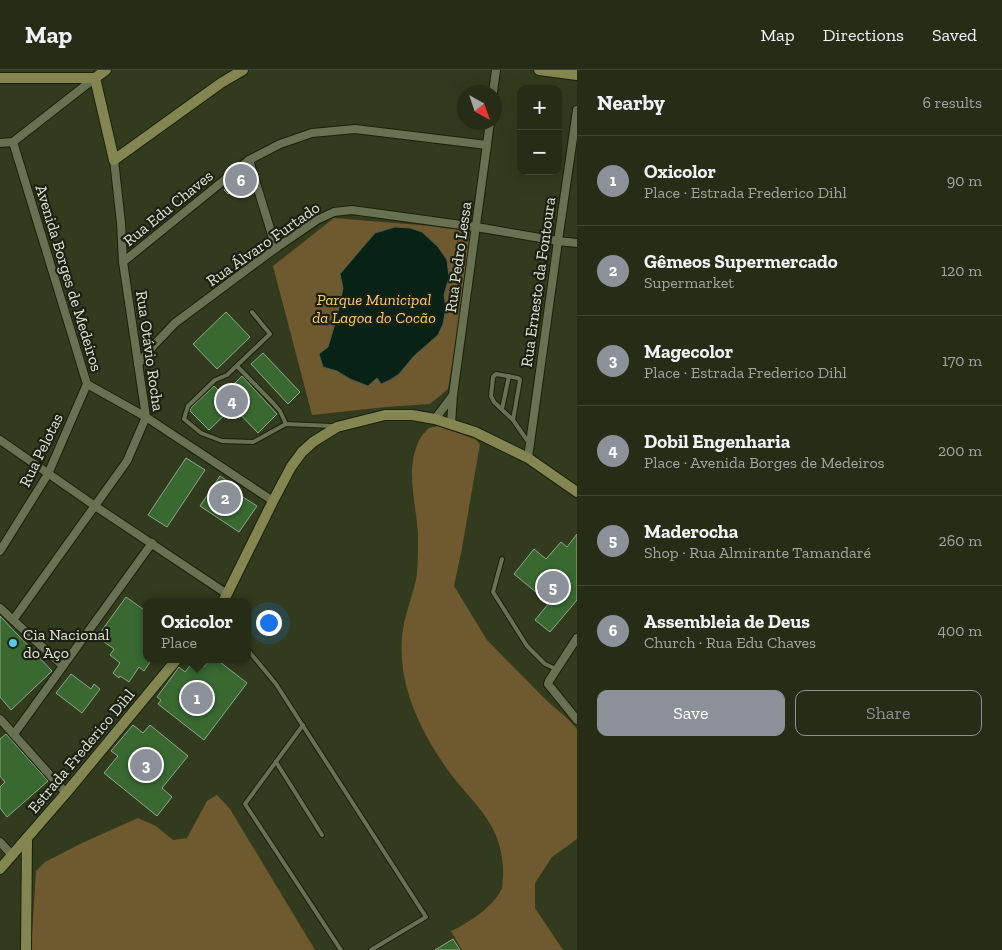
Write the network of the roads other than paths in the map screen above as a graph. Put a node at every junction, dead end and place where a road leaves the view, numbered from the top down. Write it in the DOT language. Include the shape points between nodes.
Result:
graph roads {
  1 [pos="106,70"];
  2 [pos="243,70"];
  3 [pos="496,70"];
  4 [pos="539,70"];
  5 [pos="577,75"];
  6 [pos="0,78"];
  7 [pos="95,78"];
  8 [pos="495,85"];
  9 [pos="577,110"];
  10 [pos="489,130"];
  11 [pos="13,142"];
  12 [pos="0,143"];
  13 [pos="487,145"];
  14 [pos="114,160"];
  15 [pos="249,160"];
  16 [pos="476,227"];
  17 [pos="558,241"];
  18 [pos="577,243"];
  19 [pos="276,248"];
  20 [pos="123,262"];
  21 [pos="252,312"];
  22 [pos="138,364"];
  23 [pos="237,366"];
  24 [pos="509,376"];
  25 [pos="87,384"];
  26 [pos="452,395"];
  27 [pos="502,409"];
  28 [pos="146,416"];
  29 [pos="435,419"];
  30 [pos="513,420"];
  31 [pos="286,424"];
  32 [pos="451,424"];
  33 [pos="337,427"];
  34 [pos="0,440"];
  35 [pos="530,444"];
  36 [pos="528,458"];
  37 [pos="48,474"];
  38 [pos="577,492"];
  39 [pos="273,501"];
  40 [pos="95,506"];
  41 [pos="152,543"];
  42 [pos="0,551"];
  43 [pos="502,559"];
  44 [pos="225,598"];
  45 [pos="0,608"];
  46 [pos="13,620"];
  47 [pos="577,638"];
  48 [pos="251,654"];
  49 [pos="174,663"];
  50 [pos="64,666"];
  51 [pos="556,669"];
  52 [pos="0,719"];
  53 [pos="577,720"];
  54 [pos="303,725"];
  55 [pos="14,734"];
  56 [pos="276,762"];
  57 [pos="66,793"];
  58 [pos="322,835"];
  59 [pos="27,838"];
  60 [pos="0,842"];
  61 [pos="12,855"];
  62 [pos="0,869"];
  63 [pos="26,950"];
  64 [pos="341,950"];
  65 [pos="372,950"];
  1 -- 7 [label="main road"];
  2 -- 14 [label="main road"];
  3 -- 8 [label="street"];
  4 -- 5 [label="main road"];
  6 -- 7 [label="main road"];
  7 -- 11 [label="street"];
  7 -- 14 [label="main road, Rua Otávio Rocha"];
  9 -- 17 [label="street, Rua Ernesto da Fontoura"];
  10 -- 13 [label="street, Rua Pedro Lessa"];
  11 -- 12 [label="street"];
  11 -- 25 [label="street, Avenida Borges de Medeiros"];
  13 -- 15 [label="street, Rua Edu Chaves" via="355,129 312,134 280,144"];
  13 -- 16 [label="street, Rua Pedro Lessa"];
  14 -- 20 [label="street, Rua Otávio Rocha"];
  15 -- 19 [label="street"];
  15 -- 20 [label="street, Rua Edu Chaves"];
  16 -- 17 [label="street, Rua Álvaro Furtado"];
  16 -- 19 [label="street, Rua Álvaro Furtado" via="352,210 334,212 316,220"];
  16 -- 26 [label="street, Rua Pedro Lessa"];
  17 -- 18 [label="street, Rua Álvaro Furtado"];
  17 -- 35 [label="street, Rua Ernesto da Fontoura"];
  19 -- 22 [label="street, Rua Álvaro Furtado" via="175,324"];
  20 -- 22 [label="street, Rua Otávio Rocha"];
  21 -- 23 [label="lane" via="270,334"];
  22 -- 28 [label="street, Rua Otávio Rocha"];
  23 -- 31 [label="lane" via="280,411"];
  23 -- 31 [label="lane" via="227,376 214,380 188,406 184,419 201,433 222,441 253,442"];
  24 -- 27 [label="lane"];
  24 -- 27 [label="lane" via="497,374 493,377 491,396"];
  24 -- 30 [label="lane" via="520,380"];
  25 -- 28 [label="street, Avenida Borges de Medeiros"];
  25 -- 37 [label="street, Rua Pelotas"];
  26 -- 29 [label="street, Rua Pedro Lessa"];
  26 -- 32 [label="street, Rua Pedro Lessa"];
  27 -- 30 [label="lane"];
  28 -- 39 [label="street, Avenida Borges de Medeiros"];
  28 -- 40 [label="street, Rua Otávio Rocha" via="128,461"];
  29 -- 32 [label="main road"];
  29 -- 33 [label="main road" via="385,415"];
  30 -- 35 [label="lane"];
  31 -- 33 [label="lane"];
  32 -- 36 [label="main road"];
  33 -- 39 [label="main road" via="302,452"];
  34 -- 37 [label="street"];
  35 -- 36 [label="street, Rua Ernesto da Fontoura"];
  36 -- 38 [label="main road"];
  37 -- 40 [label="street"];
  37 -- 42 [label="street, Rua Pelotas"];
  39 -- 44 [label="main road"];
  40 -- 41 [label="street"];
  40 -- 46 [label="street, Rua Otávio Rocha"];
  41 -- 44 [label="street"];
  41 -- 50 [label="street"];
  43 -- 51 [label="lane" via="493,592 527,646 545,664"];
  45 -- 46 [label="street"];
  46 -- 50 [label="street"];
  47 -- 51 [label="street"];
  48 -- 54 [label="lane"];
  49 -- 57 [label="main road, Estrada Frederico Dihl"];
  50 -- 55 [label="street"];
  51 -- 53 [label="street" via="548,684"];
  52 -- 55 [label="street"];
  54 -- 56 [label="lane"];
  54 -- 65 [label="lane" via="426,917"];
  55 -- 57 [label="street"];
  56 -- 58 [label="lane"];
  56 -- 64 [label="lane" via="245,804"];
  57 -- 59 [label="main road, Estrada Frederico Dihl"];
  59 -- 61 [label="main road, Estrada Frederico Dihl"];
  59 -- 63 [label="main road"];
  60 -- 61 [label="street"];
  61 -- 62 [label="main road, Estrada Frederico Dihl"];
}
